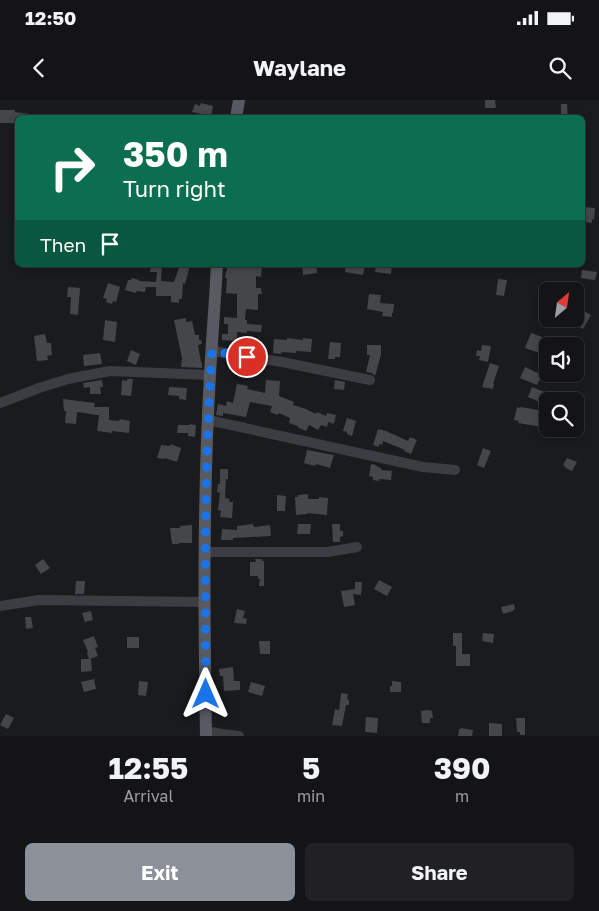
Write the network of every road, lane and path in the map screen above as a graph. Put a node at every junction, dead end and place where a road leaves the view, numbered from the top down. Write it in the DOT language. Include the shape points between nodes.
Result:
graph roads {
  1 [pos="239,100"];
  2 [pos="236,115"];
  3 [pos="217,267"];
  4 [pos="212,351"];
  5 [pos="210,375"];
  6 [pos="370,380"];
  7 [pos="0,403"];
  8 [pos="208,420"];
  9 [pos="454,470"];
  10 [pos="357,547"];
  11 [pos="205,552"];
  12 [pos="205,602"];
  13 [pos="0,606"];
  14 [pos="206,733"];
  15 [pos="239,736"];
  1 -- 2 [label="main road"];
  3 -- 4 [label="main road"];
  4 -- 5 [label="main road"];
  4 -- 6 [label="street"];
  5 -- 7 [label="street" via="110,371 68,379"];
  5 -- 8 [label="main road"];
  8 -- 9 [label="street" via="423,467"];
  8 -- 11 [label="main road"];
  10 -- 11 [label="street" via="328,552"];
  11 -- 12 [label="main road"];
  12 -- 13 [label="street" via="39,600"];
  12 -- 14 [label="main road"];
  14 -- 15 [label="street"];
}
